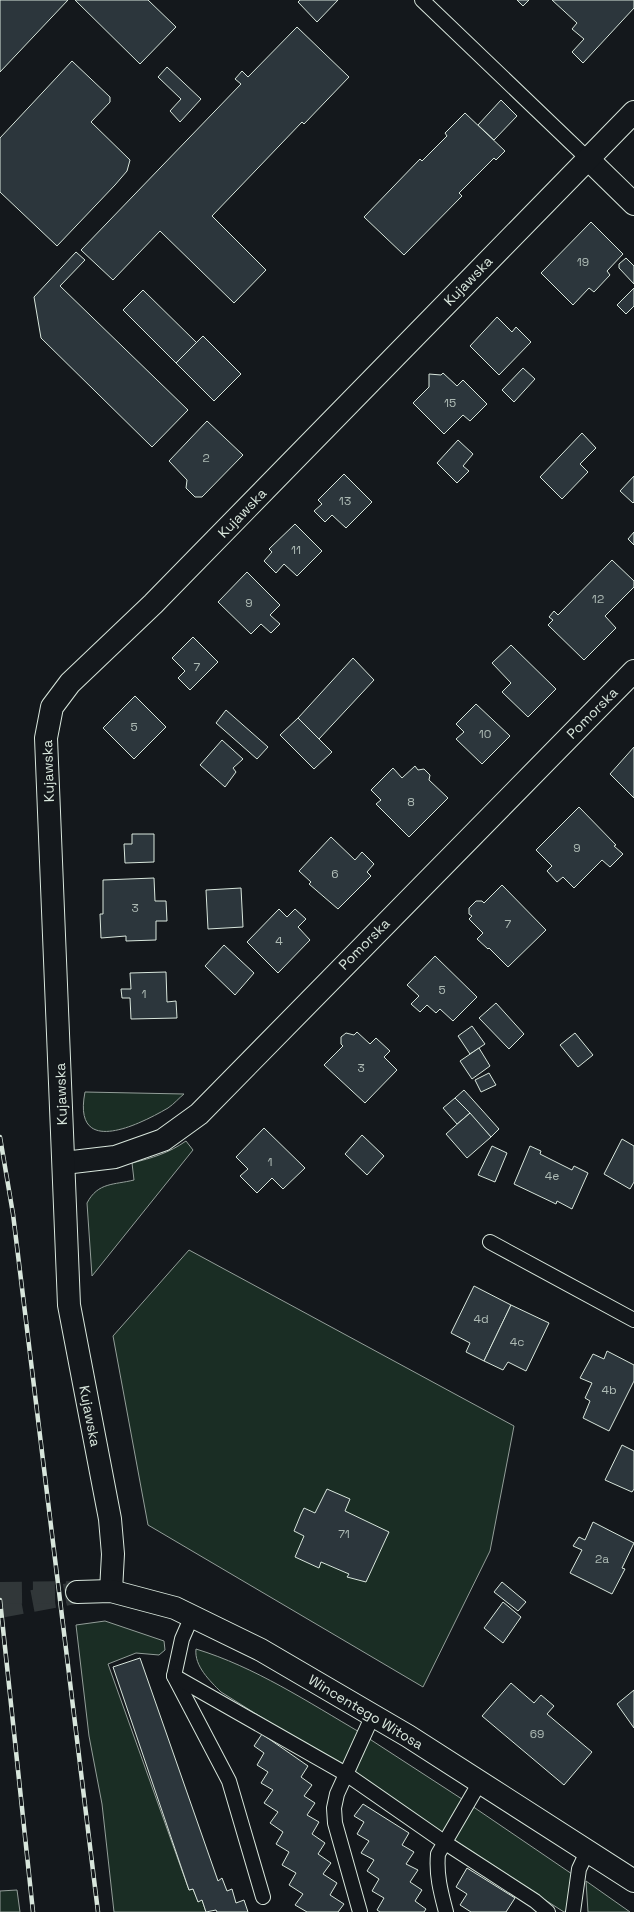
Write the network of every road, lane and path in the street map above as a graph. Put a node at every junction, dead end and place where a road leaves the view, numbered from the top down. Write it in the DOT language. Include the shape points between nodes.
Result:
graph roads {
  1 [pos="422,0"];
  2 [pos="634,112"];
  3 [pos="588,159"];
  4 [pos="634,204"];
  5 [pos="634,671"];
  6 [pos="64,1163"];
  7 [pos="490,1242"];
  8 [pos="634,1320"];
  9 [pos="111,1591"];
  10 [pos="76,1593"];
  11 [pos="192,1616"];
  12 [pos="174,1676"];
  13 [pos="373,1715"];
  14 [pos="346,1774"];
  15 [pos="480,1782"];
  16 [pos="444,1842"];
  17 [pos="587,1852"];
  18 [pos="634,1881"];
  19 [pos="263,1897"];
  20 [pos="360,1912"];
  21 [pos="446,1912"];
  22 [pos="548,1912"];
  23 [pos="573,1912"];
  1 -- 3 [label="lane"];
  2 -- 3 [label="street, Kujawska"];
  3 -- 4 [label="street"];
  3 -- 6 [label="street, Kujawska" via="153,604 70,683 52,707 46,738"];
  5 -- 6 [label="street, Pomorska" via="199,1114 163,1140 115,1157"];
  6 -- 9 [label="street, Kujawska" via="69,1305 110,1519 113,1554"];
  7 -- 8 [label="lane"];
  9 -- 10 [label="street, Wincentego Witosa"];
  9 -- 11 [label="street, Wincentego Witosa" via="175,1608"];
  11 -- 12 [label="lane" via="182,1639"];
  11 -- 13 [label="street, Wincentego Witosa" via="261,1650"];
  12 -- 14 [label="lane"];
  12 -- 19 [label="lane" via="229,1781"];
  13 -- 14 [label="lane"];
  13 -- 15 [label="street, Wincentego Witosa"];
  14 -- 16 [label="lane"];
  14 -- 20 [label="lane" via="334,1808"];
  15 -- 16 [label="lane"];
  15 -- 17 [label="street, Wincentego Witosa"];
  16 -- 21 [label="lane" via="438,1854 437,1868"];
  16 -- 22 [label="lane"];
  17 -- 18 [label="street, Wincentego Witosa"];
  17 -- 23 [label="lane" via="579,1868"];
}
